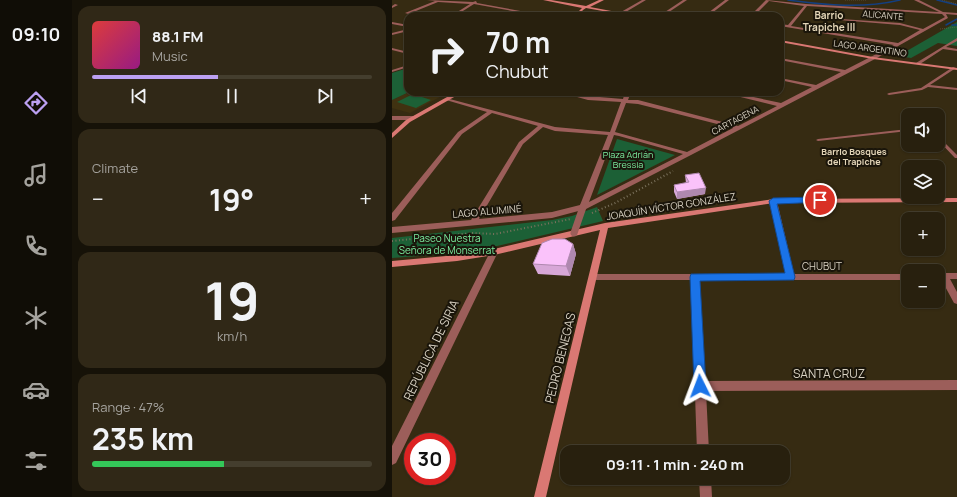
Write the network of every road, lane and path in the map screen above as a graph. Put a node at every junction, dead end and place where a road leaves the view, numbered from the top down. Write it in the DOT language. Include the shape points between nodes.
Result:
graph roads {
  1 [pos="429,0"];
  2 [pos="478,0"];
  3 [pos="545,0"];
  4 [pos="602,0"];
  5 [pos="644,0"];
  6 [pos="685,0"];
  7 [pos="726,0"];
  8 [pos="768,0"];
  9 [pos="845,0"];
  10 [pos="867,0"];
  11 [pos="916,0"];
  12 [pos="942,0"];
  13 [pos="440,1"];
  14 [pos="475,3"];
  15 [pos="956,3"];
  16 [pos="806,5"];
  17 [pos="586,7"];
  18 [pos="848,7"];
  19 [pos="410,12"];
  20 [pos="460,12"];
  21 [pos="524,12"];
  22 [pos="580,12"];
  23 [pos="614,12"];
  24 [pos="622,12"];
  25 [pos="666,12"];
  26 [pos="711,12"];
  27 [pos="756,12"];
  28 [pos="943,13"];
  29 [pos="957,14"];
  30 [pos="841,20"];
  31 [pos="392,23"];
  32 [pos="404,25"];
  33 [pos="784,25"];
  34 [pos="789,26"];
  35 [pos="957,27"];
  36 [pos="940,28"];
  37 [pos="923,30"];
  38 [pos="404,31"];
  39 [pos="833,33"];
  40 [pos="392,34"];
  41 [pos="957,39"];
  42 [pos="784,42"];
  43 [pos="898,44"];
  44 [pos="943,48"];
  45 [pos="393,50"];
  46 [pos="957,50"];
  47 [pos="404,52"];
  48 [pos="873,58"];
  49 [pos="784,60"];
  50 [pos="918,63"];
  51 [pos="404,67"];
  52 [pos="955,68"];
  53 [pos="392,71"];
  54 [pos="846,72"];
  55 [pos="784,80"];
  56 [pos="928,86"];
  57 [pos="817,87"];
  58 [pos="957,89"];
  59 [pos="889,94"];
  60 [pos="453,96"];
  61 [pos="577,96"];
  62 [pos="626,96"];
  63 [pos="741,96"];
  64 [pos="581,97"];
  65 [pos="448,99"];
  66 [pos="624,100"];
  67 [pos="782,105"];
  68 [pos="492,111"];
  69 [pos="392,118"];
  70 [pos="412,118"];
  71 [pos="542,125"];
  72 [pos="739,128"];
  73 [pos="901,131"];
  74 [pos="611,133"];
  75 [pos="392,136"];
  76 [pos="818,140"];
  77 [pos="945,145"];
  78 [pos="689,154"];
  79 [pos="957,158"];
  80 [pos="957,200"];
  81 [pos="773,201"];
  82 [pos="583,207"];
  83 [pos="392,218"];
  84 [pos="473,223"];
  85 [pos="605,226"];
  86 [pos="392,230"];
  87 [pos="574,233"];
  88 [pos="494,252"];
  89 [pos="393,265"];
  90 [pos="901,276"];
  91 [pos="945,276"];
  92 [pos="957,276"];
  93 [pos="593,277"];
  94 [pos="695,277"];
  95 [pos="790,277"];
  96 [pos="945,283"];
  97 [pos="957,300"];
  98 [pos="957,385"];
  99 [pos="700,386"];
  100 [pos="703,445"];
  101 [pos="392,458"];
  102 [pos="705,485"];
  103 [pos="540,497"];
  104 [pos="706,497"];
  1 -- 13 [label="street"];
  2 -- 14 [label="street"];
  3 -- 17 [label="street"];
  4 -- 17 [label="street"];
  5 -- 24 [label="street"];
  6 -- 25 [label="street"];
  7 -- 26 [label="street"];
  8 -- 16 [label="street"];
  8 -- 27 [label="street"];
  9 -- 10 [label="path"];
  11 -- 28 [label="street"];
  12 -- 15 [label="path"];
  13 -- 14 [label="street"];
  13 -- 19 [label="street"];
  14 -- 20 [label="street"];
  14 -- 21 [label="street"];
  16 -- 18 [label="street"];
  16 -- 34 [label="street"];
  17 -- 22 [label="street"];
  17 -- 23 [label="street"];
  18 -- 28 [label="street"];
  18 -- 30 [label="street"];
  28 -- 29 [label="street"];
  28 -- 37 [label="street, CARTAGENA" via="947,17"];
  30 -- 37 [label="street, ALICANTE" via="900,24"];
  30 -- 39 [label="street"];
  31 -- 32 [label="street"];
  33 -- 34 [label="street"];
  34 -- 39 [label="street"];
  35 -- 36 [label="path"];
  37 -- 43 [label="street, CARTAGENA"];
  38 -- 40 [label="street"];
  39 -- 43 [label="street"];
  41 -- 44 [label="street"];
  42 -- 48 [label="street, LAGO ARGENTINO"];
  43 -- 48 [label="street, CARTAGENA"];
  44 -- 46 [label="street"];
  44 -- 50 [label="street"];
  45 -- 47 [label="street"];
  48 -- 50 [label="street, LAGO ARGENTINO"];
  48 -- 54 [label="street, CARTAGENA"];
  49 -- 54 [label="street"];
  50 -- 52 [label="street, LAGO ARGENTINO"];
  51 -- 53 [label="street"];
  52 -- 56 [label="lane"];
  54 -- 57 [label="street, CARTAGENA"];
  55 -- 57 [label="street"];
  56 -- 58 [label="lane"];
  56 -- 59 [label="lane" via="916,91"];
  57 -- 67 [label="street, CARTAGENA"];
  60 -- 65 [label="street"];
  61 -- 64 [label="street"];
  62 -- 66 [label="street"];
  63 -- 67 [label="street"];
  64 -- 66 [label="street"];
  65 -- 68 [label="street"];
  65 -- 70 [label="street"];
  66 -- 72 [label="street"];
  66 -- 74 [label="street"];
  67 -- 72 [label="street, CARTAGENA"];
  68 -- 71 [label="street"];
  68 -- 83 [label="street" via="460,133"];
  69 -- 70 [label="street"];
  70 -- 75 [label="street"];
  71 -- 74 [label="street" via="555,129"];
  71 -- 84 [label="street" via="521,143"];
  72 -- 78 [label="street, CARTAGENA"];
  73 -- 76 [label="lane"];
  74 -- 78 [label="street"];
  74 -- 82 [label="street"];
  77 -- 79 [label="lane"];
  78 -- 82 [label="street, CARTAGENA"];
  80 -- 81 [label="street, JOAQUÍN VÍCTOR GONZÁLEZ"];
  81 -- 85 [label="street, JOAQUÍN VÍCTOR GONZÁLEZ"];
  81 -- 95 [label="street"];
  82 -- 84 [label="street, LAGO ALUMINÉ" via="552,215"];
  82 -- 87 [label="street, bridge"];
  84 -- 86 [label="street, LAGO ALUMINÉ"];
  85 -- 87 [label="street, JOAQUÍN VÍCTOR GONZÁLEZ"];
  85 -- 93 [label="street, PEDRO BENEGAS"];
  87 -- 88 [label="street, JOAQUÍN VÍCTOR GONZÁLEZ"];
  88 -- 89 [label="street, JOAQUÍN VÍCTOR GONZÁLEZ"];
  88 -- 101 [label="street, REPÚBLICA DE SIRIA"];
  90 -- 95 [label="street, CHUBUT"];
  91 -- 92 [label="street"];
  93 -- 94 [label="street, CHUBUT"];
  93 -- 103 [label="street, PEDRO BENEGAS"];
  94 -- 95 [label="street, CHUBUT"];
  94 -- 99 [label="street"];
  96 -- 97 [label="street"];
  98 -- 99 [label="street, SANTA CRUZ"];
  99 -- 100 [label="street"];
  102 -- 104 [label="street"];
}
